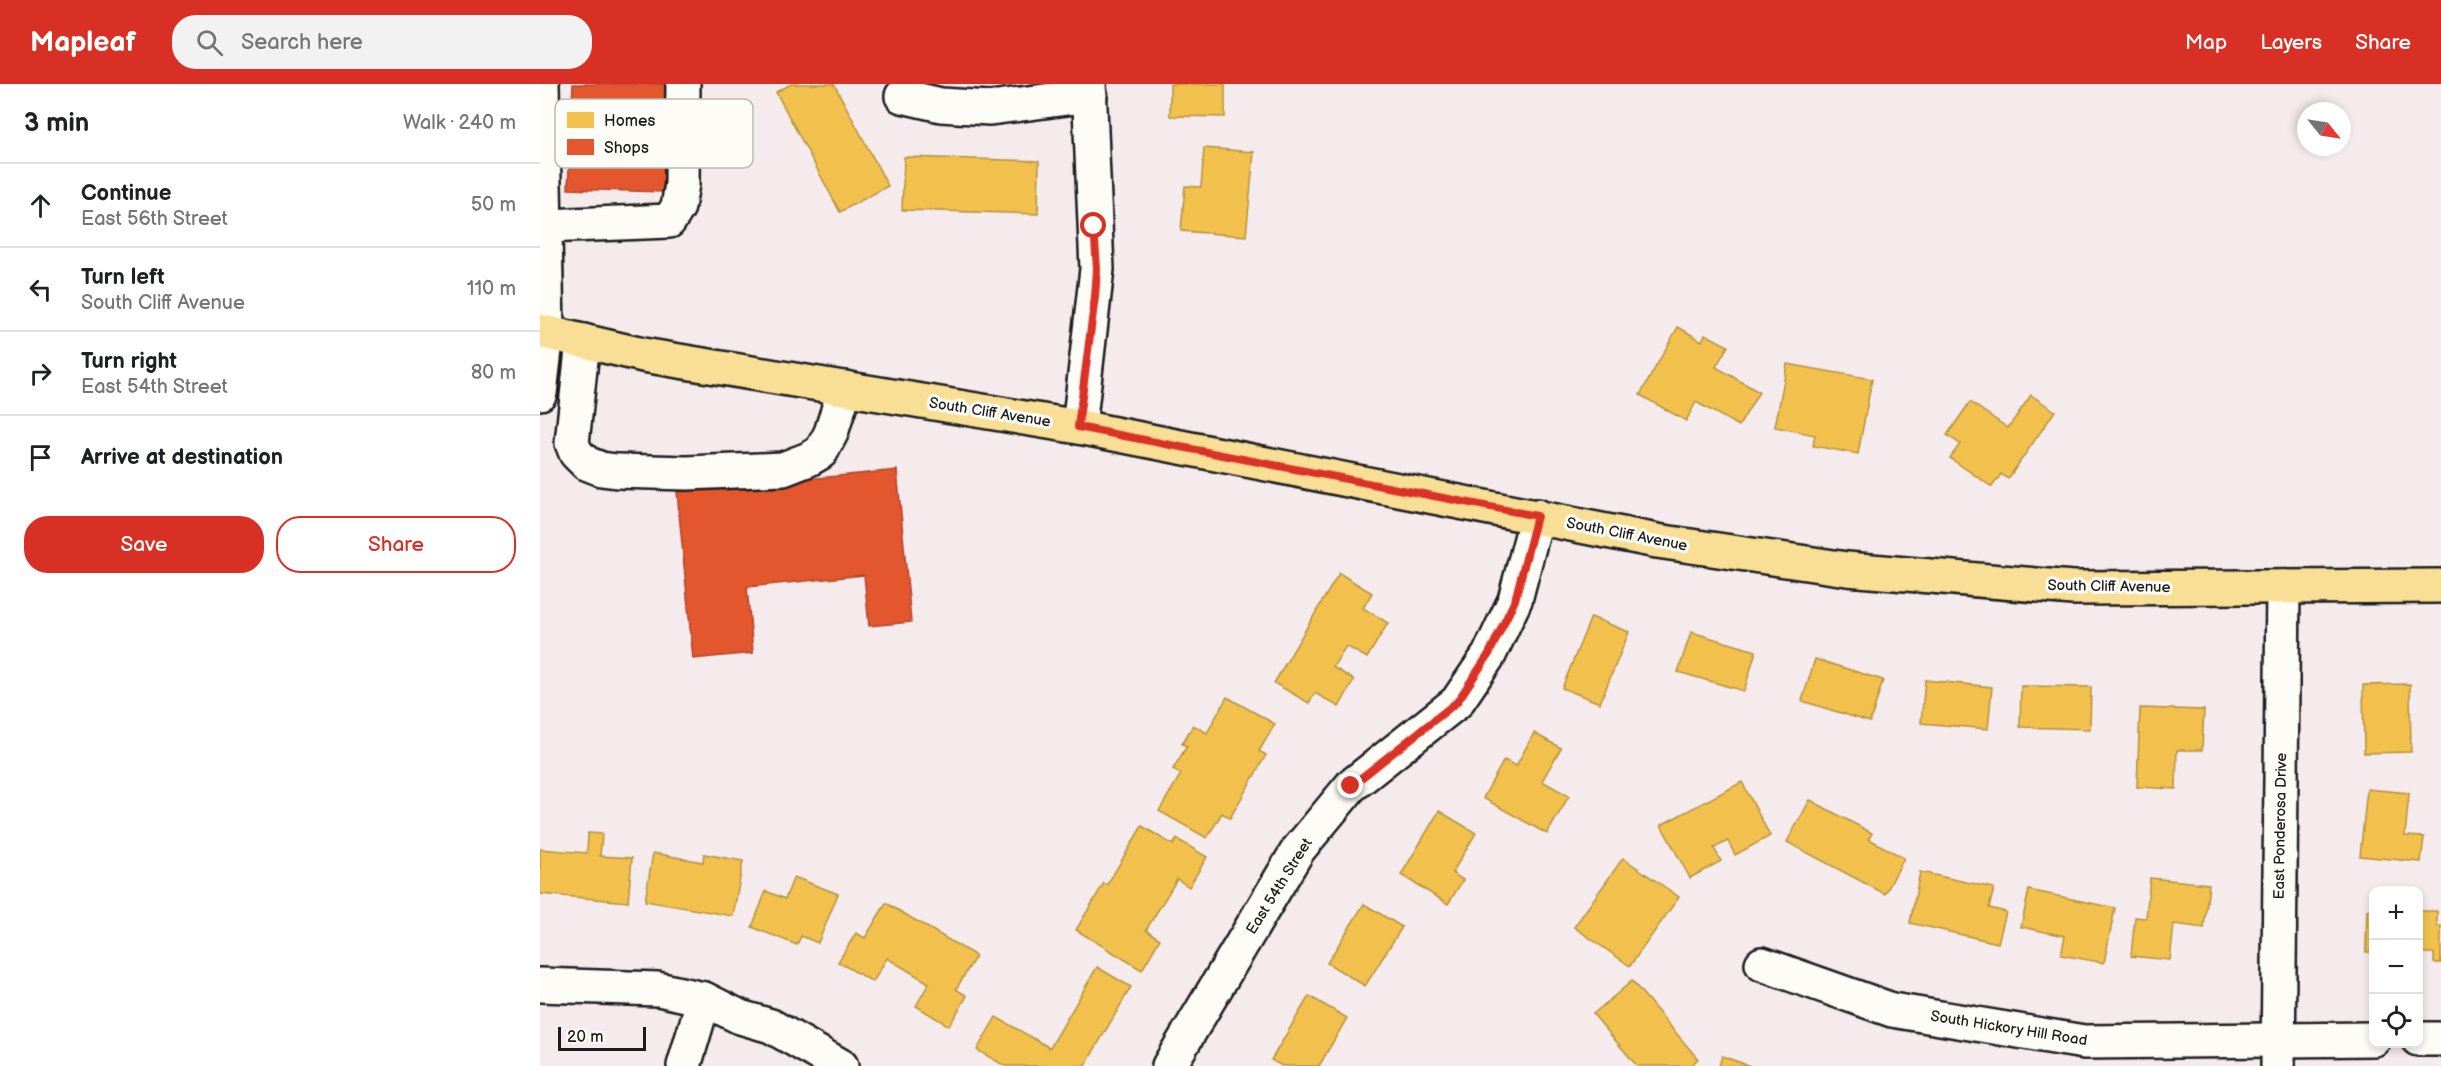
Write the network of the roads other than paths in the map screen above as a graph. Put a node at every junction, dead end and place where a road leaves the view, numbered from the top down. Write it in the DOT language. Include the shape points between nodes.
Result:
graph roads {
  1 [pos="542,84"];
  2 [pos="683,84"];
  3 [pos="1089,90"];
  4 [pos="902,96"];
  5 [pos="683,99"];
  6 [pos="682,168"];
  7 [pos="542,225"];
  8 [pos="544,332"];
  9 [pos="583,341"];
  10 [pos="845,388"];
  11 [pos="540,393"];
  12 [pos="1078,427"];
  13 [pos="1537,516"];
  14 [pos="2441,586"];
  15 [pos="2283,587"];
  16 [pos="1761,964"];
  17 [pos="540,985"];
  18 [pos="704,999"];
  19 [pos="2423,1039"];
  20 [pos="2441,1039"];
  21 [pos="2369,1040"];
  22 [pos="2278,1053"];
  23 [pos="684,1066"];
  24 [pos="841,1066"];
  25 [pos="1169,1066"];
  1 -- 7 [label="street"];
  2 -- 5 [label="street"];
  3 -- 4 [label="street" via="990,108 941,105"];
  3 -- 12 [label="street" via="1097,269"];
  6 -- 7 [label="street" via="678,207 669,221"];
  7 -- 8 [label="street"];
  8 -- 9 [label="main road, South Cliff Avenue"];
  8 -- 11 [label="street"];
  9 -- 10 [label="main road, South Cliff Avenue" via="643,355"];
  9 -- 10 [label="street" via="572,443 586,463 600,469 687,473 783,470 821,452"];
  10 -- 12 [label="main road, South Cliff Avenue"];
  12 -- 13 [label="main road, South Cliff Avenue"];
  13 -- 15 [label="main road, South Cliff Avenue" via="1657,541 1847,569 2073,588"];
  13 -- 25 [label="street, East 54th Street" via="1515,600 1489,654 1457,702 1351,786 1298,850"];
  14 -- 15 [label="main road, South Cliff Avenue"];
  15 -- 22 [label="street, East Ponderosa Drive"];
  16 -- 22 [label="street, South Hickory Hill Road" via="1892,1010 2084,1042"];
  17 -- 18 [label="street" via="658,989"];
  18 -- 23 [label="street"];
  18 -- 24 [label="street" via="740,1017 771,1026"];
  19 -- 20 [label="street"];
  21 -- 22 [label="street, South Hickory Hill Road"];
}
